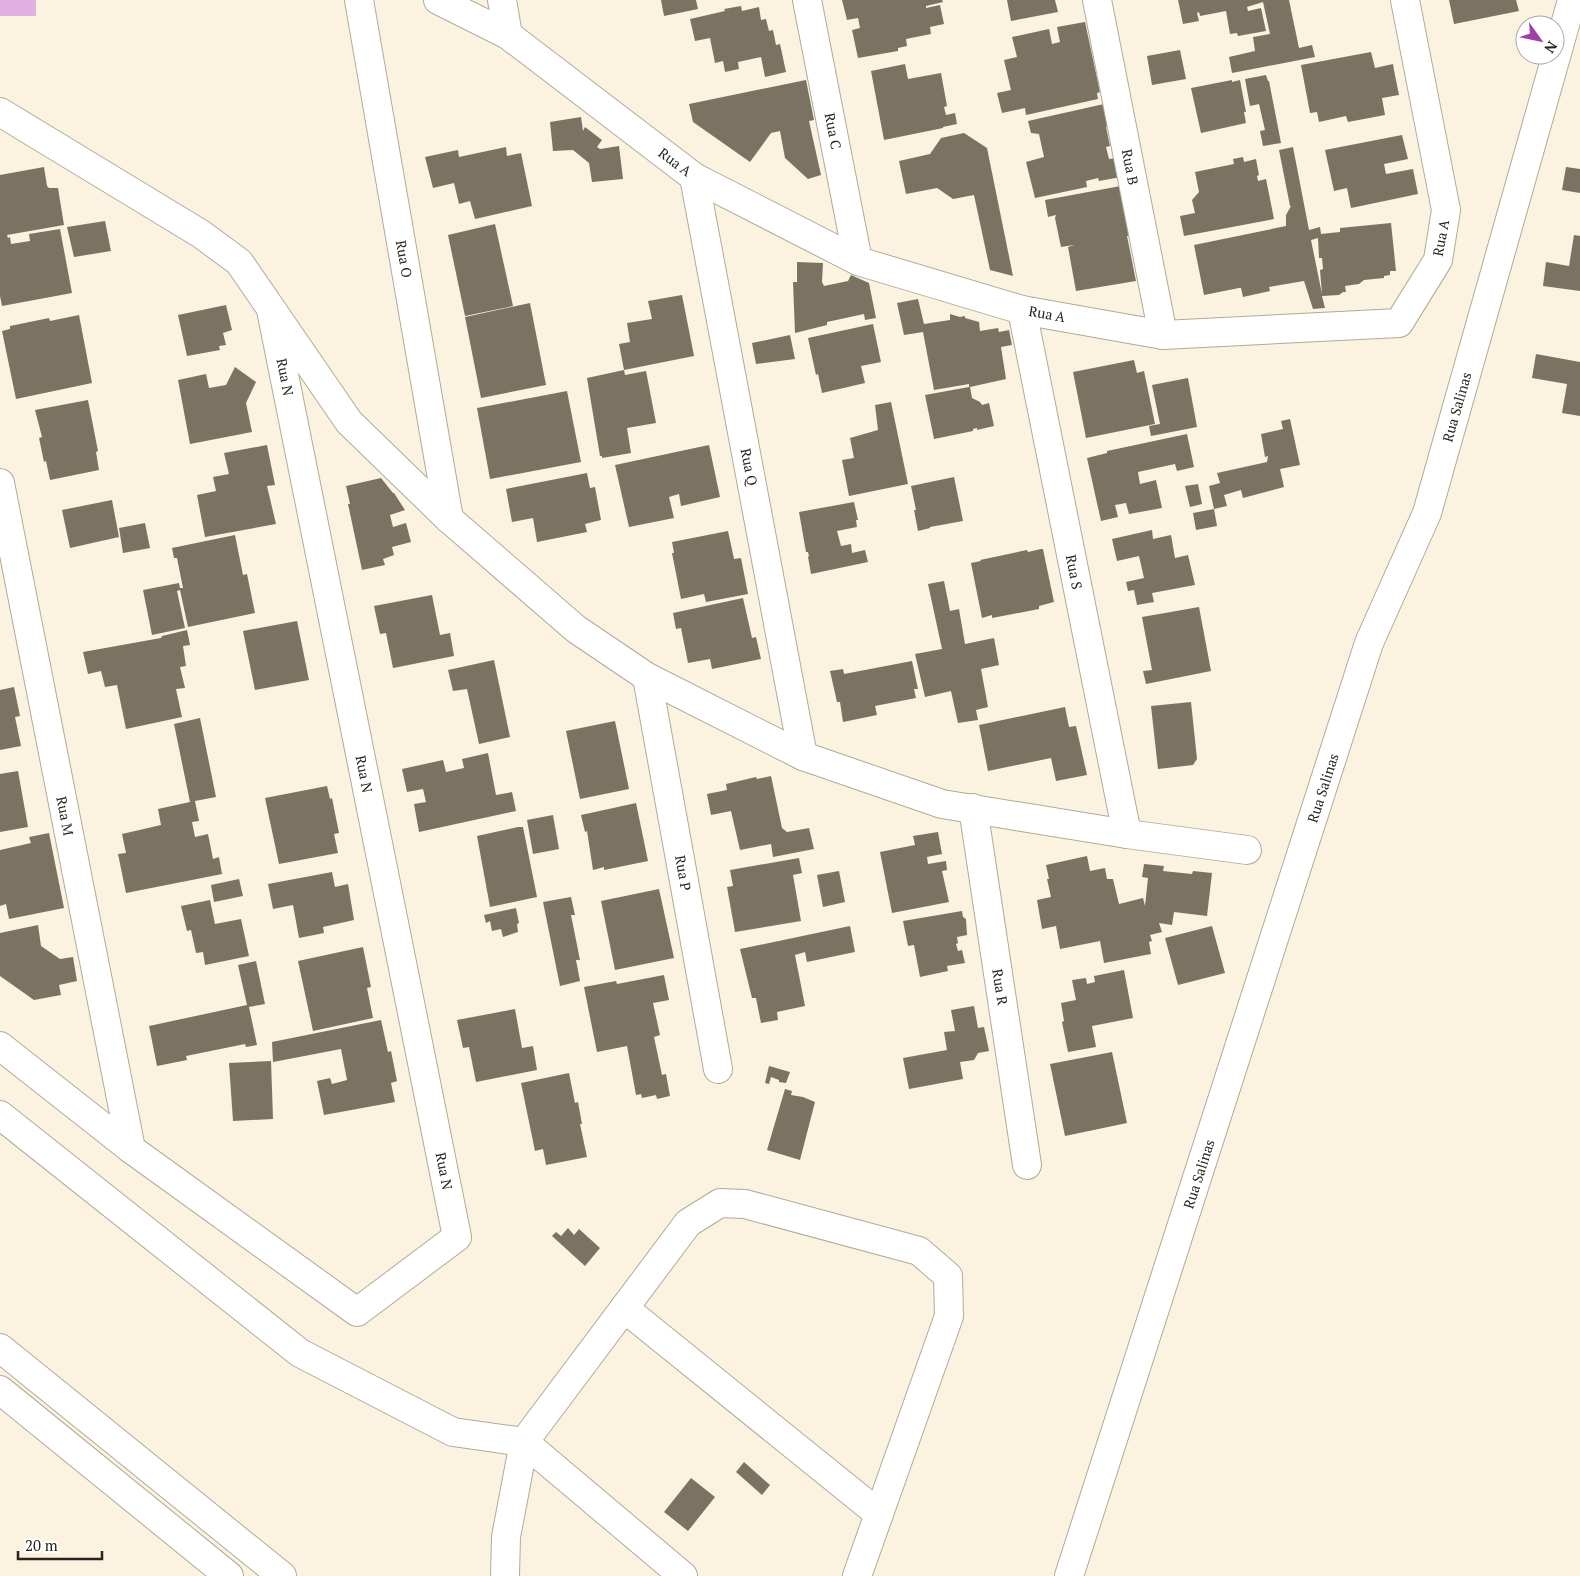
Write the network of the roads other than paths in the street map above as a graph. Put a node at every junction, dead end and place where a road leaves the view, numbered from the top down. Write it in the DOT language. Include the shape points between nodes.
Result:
graph roads {
  1 [pos="359,0"];
  2 [pos="438,0"];
  3 [pos="502,0"];
  4 [pos="808,0"];
  5 [pos="1097,0"];
  6 [pos="1405,0"];
  7 [pos="1572,0"];
  8 [pos="508,35"];
  9 [pos="0,112"];
  10 [pos="694,177"];
  11 [pos="858,261"];
  12 [pos="271,310"];
  13 [pos="1022,310"];
  14 [pos="1163,335"];
  15 [pos="0,483"];
  16 [pos="449,519"];
  17 [pos="647,677"];
  18 [pos="803,756"];
  19 [pos="973,808"];
  20 [pos="1126,834"];
  21 [pos="1247,850"];
  22 [pos="0,1046"];
  23 [pos="718,1069"];
  24 [pos="0,1115"];
  25 [pos="131,1149"];
  26 [pos="1027,1165"];
  27 [pos="624,1308"];
  28 [pos="0,1348"];
  29 [pos="0,1390"];
  30 [pos="524,1442"];
  31 [pos="879,1514"];
  32 [pos="229,1576"];
  33 [pos="282,1576"];
  34 [pos="505,1576"];
  35 [pos="683,1576"];
  36 [pos="857,1576"];
  37 [pos="1069,1576"];
  1 -- 16 [label="street, Rua O"];
  2 -- 8 [label="street, Rua A"];
  3 -- 8 [label="street"];
  4 -- 11 [label="street, Rua C"];
  5 -- 14 [label="street, Rua B"];
  6 -- 14 [label="street, Rua A" via="1446,210 1438,260 1399,323"];
  7 -- 37 [label="street, Rua Salinas" via="1427,513 1370,643"];
  8 -- 10 [label="street, Rua A"];
  9 -- 12 [label="street" via="201,234 239,262"];
  10 -- 11 [label="street, Rua A"];
  10 -- 18 [label="street, Rua Q"];
  11 -- 13 [label="street, Rua A"];
  12 -- 16 [label="street" via="349,422"];
  12 -- 25 [label="street, Rua N" via="457,1238 357,1312"];
  13 -- 14 [label="street, Rua A"];
  13 -- 20 [label="street, Rua S"];
  15 -- 25 [label="street, Rua M"];
  16 -- 17 [label="street" via="576,629"];
  17 -- 18 [label="street"];
  17 -- 23 [label="street, Rua P"];
  18 -- 19 [label="street" via="942,804"];
  19 -- 20 [label="street"];
  19 -- 26 [label="street, Rua R"];
  20 -- 21 [label="street"];
  22 -- 25 [label="street"];
  24 -- 30 [label="street" via="300,1353 453,1432"];
  27 -- 30 [label="street"];
  27 -- 31 [label="street"];
  27 -- 31 [label="street" via="688,1223 720,1203 745,1204 919,1251 948,1276 948,1316"];
  28 -- 33 [label="street"];
  29 -- 32 [label="street"];
  30 -- 34 [label="street" via="506,1537"];
  30 -- 35 [label="street"];
  31 -- 36 [label="street"];
}
